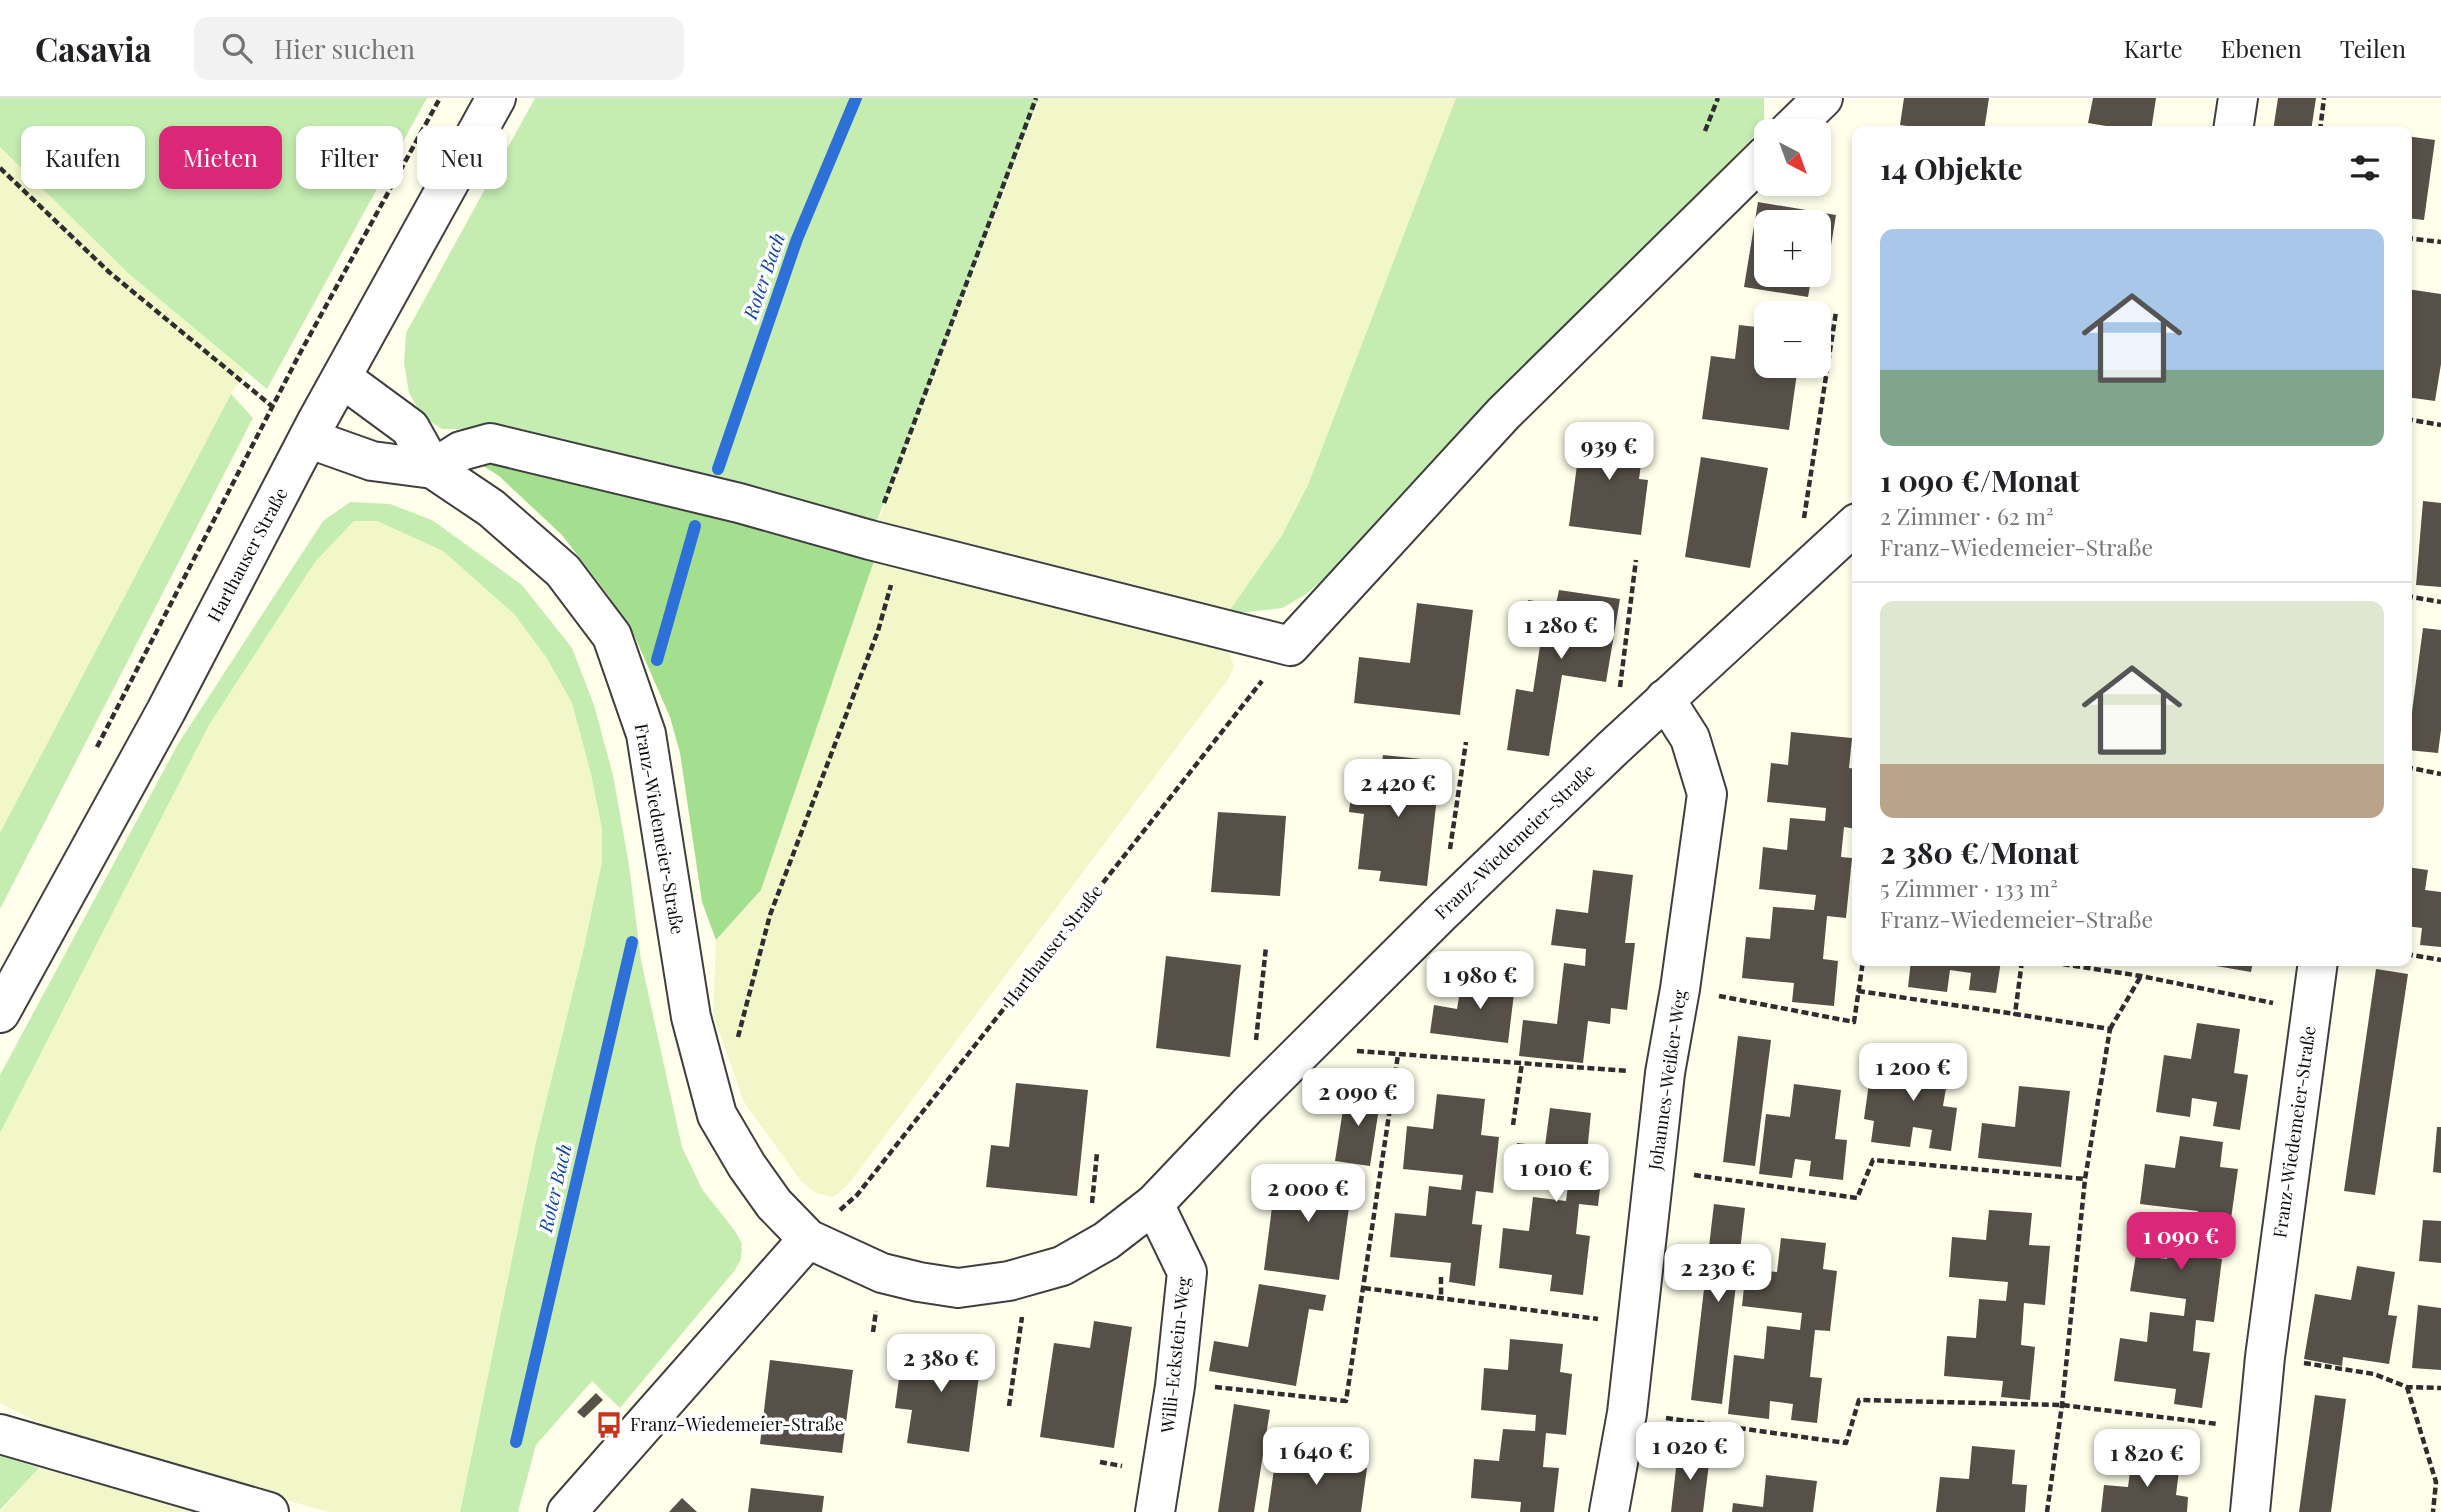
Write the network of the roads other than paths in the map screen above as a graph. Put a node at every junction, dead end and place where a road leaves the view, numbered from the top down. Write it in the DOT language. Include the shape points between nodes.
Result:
graph roads {
  1 [pos="496,98"];
  2 [pos="1823,98"];
  3 [pos="2238,98"];
  4 [pos="1801,119"];
  5 [pos="2234,126"];
  6 [pos="1754,167"];
  7 [pos="342,377"];
  8 [pos="313,431"];
  9 [pos="433,469"];
  10 [pos="1852,528"];
  11 [pos="1665,699"];
  12 [pos="2317,966"];
  13 [pos="0,1013"];
  14 [pos="1154,1204"];
  15 [pos="808,1238"];
  16 [pos="0,1434"];
  17 [pos="268,1512"];
  18 [pos="566,1512"];
  19 [pos="1155,1512"];
  20 [pos="1609,1512"];
  21 [pos="2250,1512"];
  1 -- 7 [label="street, Harthauser Straße"];
  2 -- 4 [label="street"];
  3 -- 5 [label="street"];
  6 -- 9 [label="street" via="1503,414 1290,646 490,443 461,451"];
  7 -- 8 [label="street, Harthauser Straße"];
  7 -- 9 [label="street, Franz-Wiedemeier-Straße" via="410,428"];
  8 -- 9 [label="street, Franz-Wiedemeier-Straße" via="372,461"];
  8 -- 13 [label="street, Harthauser Straße"];
  9 -- 15 [label="street, Franz-Wiedemeier-Straße" via="491,508 563,571 612,636 646,734 691,1017 717,1115 774,1204"];
  10 -- 11 [label="street, Franz-Wiedemeier-Straße"];
  11 -- 14 [label="street, Franz-Wiedemeier-Straße" via="1440,914"];
  11 -- 20 [label="street, Johannes-Weißer-Weg" via="1690,738 1707,794 1665,1073 1627,1412"];
  12 -- 21 [label="street, Franz-Wiedemeier-Straße" via="2265,1357"];
  14 -- 15 [label="street, Franz-Wiedemeier-Straße" via="1106,1241 1062,1265 1009,1281 958,1288 882,1273"];
  14 -- 19 [label="street, Willi-Eckstein-Weg" via="1187,1272"];
  15 -- 18 [label="street"];
  16 -- 17 [label="street"];
}
